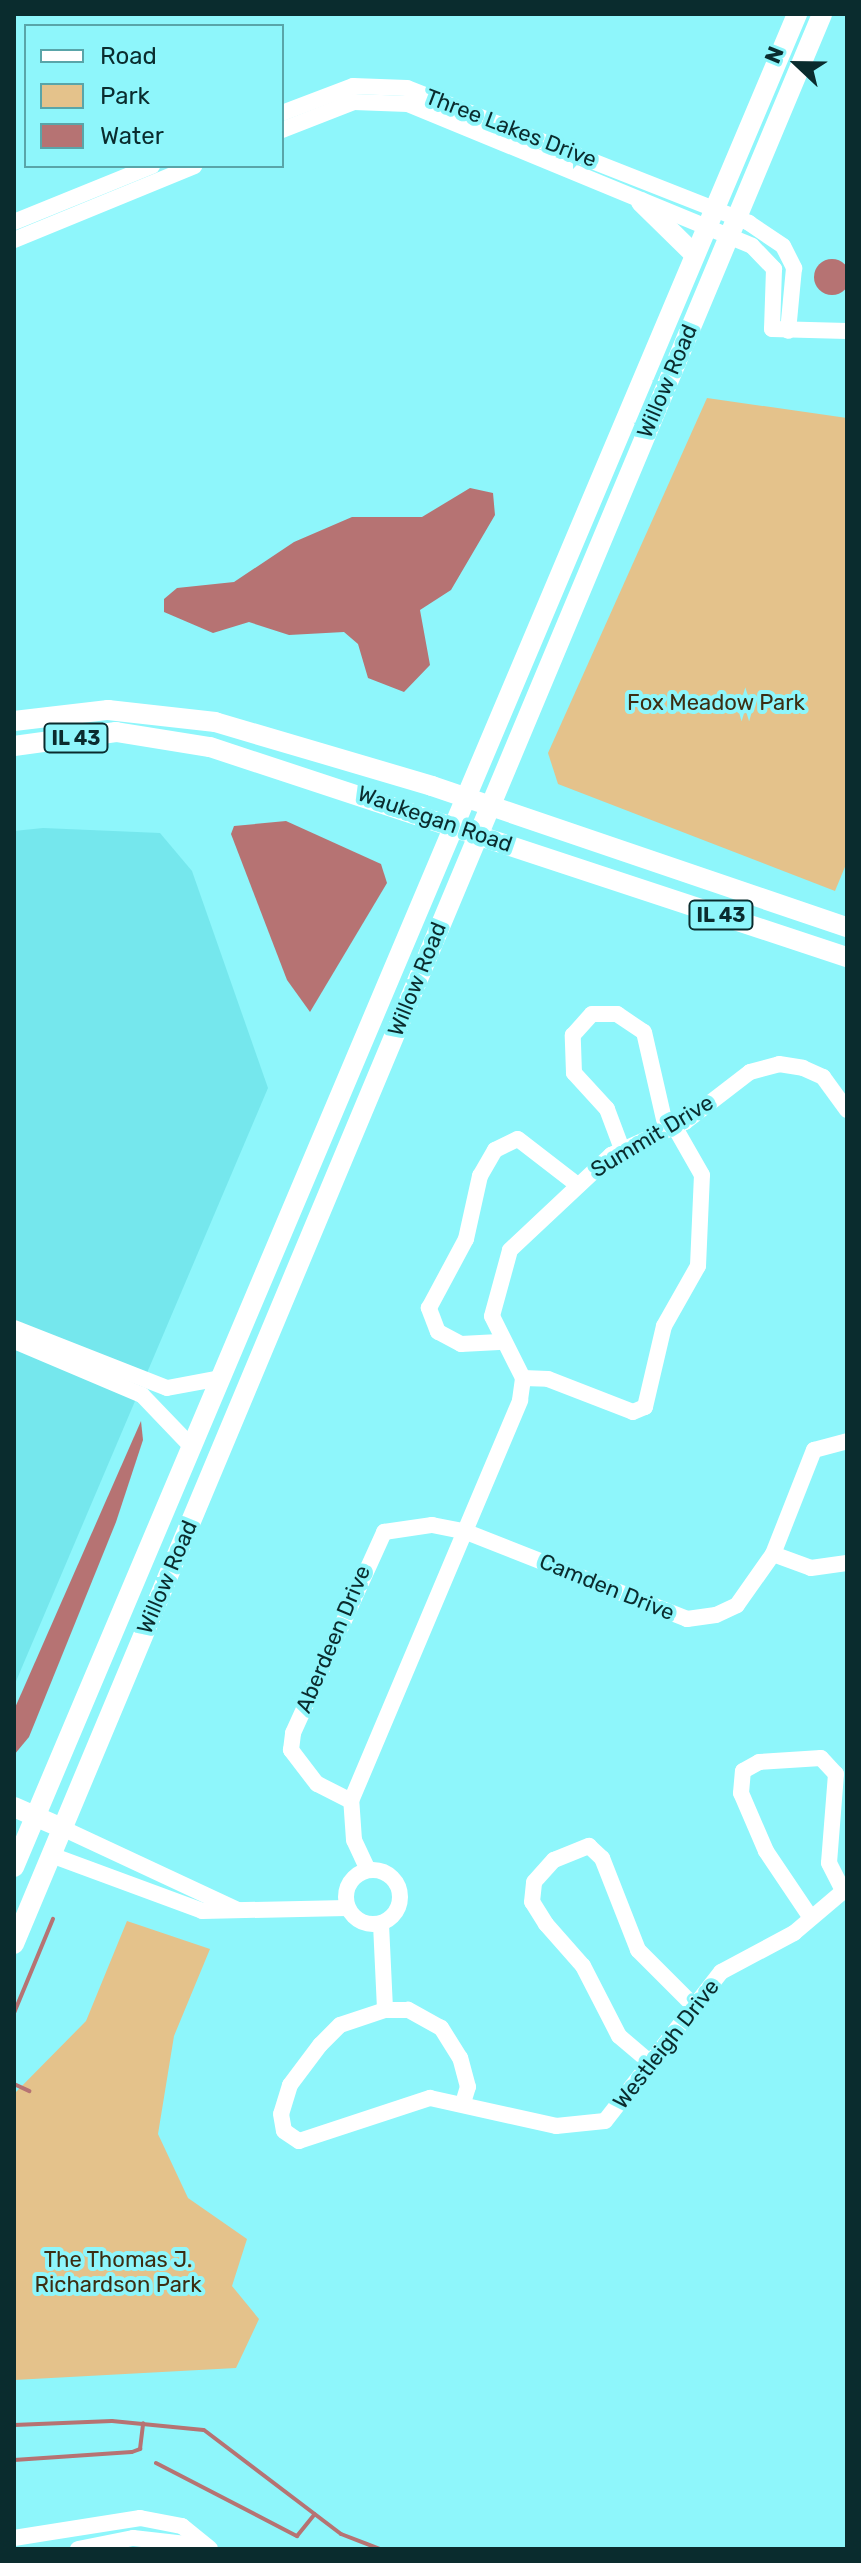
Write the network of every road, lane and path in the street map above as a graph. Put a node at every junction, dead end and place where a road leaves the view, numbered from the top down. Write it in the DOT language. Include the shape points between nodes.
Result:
graph roads {
  1 [pos="797,14"];
  2 [pos="822,14"];
  3 [pos="284,112"];
  4 [pos="284,129"];
  5 [pos="147,168"];
  6 [pos="189,168"];
  7 [pos="641,202"];
  8 [pos="710,218"];
  9 [pos="14,222"];
  10 [pos="732,227"];
  11 [pos="14,240"];
  12 [pos="694,254"];
  13 [pos="847,331"];
  14 [pos="14,721"];
  15 [pos="14,746"];
  16 [pos="465,798"];
  17 [pos="489,806"];
  18 [pos="453,826"];
  19 [pos="477,834"];
  20 [pos="847,927"];
  21 [pos="847,957"];
  22 [pos="847,1110"];
  23 [pos="670,1127"];
  24 [pos="622,1149"];
  25 [pos="575,1183"];
  26 [pos="14,1328"];
  27 [pos="14,1341"];
  28 [pos="499,1342"];
  29 [pos="523,1378"];
  30 [pos="216,1379"];
  31 [pos="847,1441"];
  32 [pos="188,1443"];
  33 [pos="464,1531"];
  34 [pos="773,1554"];
  35 [pos="847,1563"];
  36 [pos="351,1801"];
  37 [pos="14,1807"];
  38 [pos="35,1815"];
  39 [pos="62,1828"];
  40 [pos="19,1842"];
  41 [pos="51,1855"];
  42 [pos="14,1867"];
  43 [pos="368,1870"];
  44 [pos="844,1888"];
  45 [pos="347,1908"];
  46 [pos="238,1910"];
  47 [pos="809,1915"];
  48 [pos="381,1924"];
  49 [pos="14,1944"];
  50 [pos="692,2004"];
  51 [pos="385,2010"];
  52 [pos="652,2064"];
  53 [pos="463,2103"];
  54 [pos="76,2524"];
  55 [pos="14,2538"];
  56 [pos="87,2548"];
  57 [pos="208,2548"];
  58 [pos="70,2549"];
  1 -- 8 [label="main road, Willow Road"];
  2 -- 10 [label="main road, Willow Road"];
  3 -- 8 [label="street, Three Lakes Drive" via="353,86 407,88"];
  4 -- 7 [label="street, Three Lakes Drive" via="354,102 394,100"];
  5 -- 9 [label="street"];
  6 -- 11 [label="street"];
  7 -- 8 [label="street, Three Lakes Drive"];
  7 -- 12 [label="main road"];
  8 -- 10 [label="street, Three Lakes Drive"];
  8 -- 12 [label="main road, Willow Road"];
  10 -- 13 [label="street, Three Lakes Drive" via="774,269 780,330"];
  10 -- 17 [label="main road, Willow Road"];
  12 -- 16 [label="main road, Willow Road"];
  14 -- 16 [label="main road, Waukegan Road / IL 43" via="108,710 181,715"];
  15 -- 18 [label="main road, Waukegan Road / IL 43" via="138,732 236,754"];
  16 -- 17 [label="main road, Waukegan Road / IL 43"];
  16 -- 18 [label="main road, Willow Road"];
  17 -- 19 [label="main road, Willow Road"];
  17 -- 20 [label="main road, Waukegan Road / IL 43"];
  18 -- 19 [label="main road, Waukegan Road / IL 43"];
  18 -- 30 [label="main road, Willow Road"];
  19 -- 21 [label="main road, Waukegan Road / IL 43"];
  19 -- 39 [label="main road, Willow Road"];
  22 -- 23 [label="street, Summit Drive" via="823,1077 779,1064 750,1072"];
  23 -- 24 [label="street, Summit Drive"];
  23 -- 24 [label="street" via="644,1032 617,1014 592,1014 573,1035 574,1073 607,1109"];
  23 -- 29 [label="street" via="702,1175 698,1266 664,1326 645,1407 633,1412 548,1379"];
  24 -- 25 [label="street, Summit Drive"];
  25 -- 28 [label="street, Summit Drive" via="502,1266 492,1294"];
  25 -- 28 [label="street, Summit Drive" via="518,1139 495,1150 480,1176 466,1239 429,1308 438,1332 461,1344"];
  26 -- 30 [label="street" via="167,1388"];
  27 -- 32 [label="street" via="142,1395"];
  28 -- 29 [label="street, Summit Drive"];
  29 -- 33 [label="street"];
  30 -- 32 [label="main road, Willow Road"];
  31 -- 34 [label="street, Camden Drive" via="814,1450"];
  32 -- 38 [label="main road, Willow Road"];
  33 -- 34 [label="street, Camden Drive" via="687,1619 737,1605"];
  33 -- 36 [label="street"];
  33 -- 36 [label="street, Aberdeen Drive" via="432,1525 384,1532 293,1733 291,1750 317,1784"];
  34 -- 35 [label="street" via="811,1568"];
  36 -- 43 [label="street" via="354,1840"];
  37 -- 38 [label="main road"];
  38 -- 39 [label="main road"];
  38 -- 40 [label="main road, Willow Road"];
  39 -- 41 [label="main road, Willow Road"];
  39 -- 46 [label="street"];
  40 -- 41 [label="main road"];
  40 -- 42 [label="main road, Willow Road"];
  41 -- 46 [label="street" via="202,1911"];
  41 -- 49 [label="main road, Willow Road"];
  43 -- 45 [label="street" via="349,1884"];
  43 -- 48 [label="street" via="386,1873 398,1886 396,1913"];
  44 -- 47 [label="street, Westleigh Drive"];
  44 -- 47 [label="street" via="829,1863 836,1774 821,1758 759,1762 743,1771 741,1793 766,1851"];
  45 -- 46 [label="street"];
  45 -- 48 [label="street" via="357,1920"];
  47 -- 50 [label="street, Westleigh Drive" via="794,1933 721,1972"];
  48 -- 51 [label="street"];
  50 -- 52 [label="street, Westleigh Drive"];
  50 -- 52 [label="street" via="638,1950 602,1858 589,1846 554,1860 534,1882 532,1902 583,1966 619,2036"];
  51 -- 53 [label="street" via="408,2010 441,2028 460,2058 468,2087"];
  51 -- 53 [label="street, Westleigh Drive" via="340,2025 303,2063 281,2114 284,2131 299,2141 415,2099"];
  52 -- 53 [label="street, Westleigh Drive" via="613,2113 583,2128"];
  54 -- 55 [label="street"];
  54 -- 56 [label="street"];
  54 -- 57 [label="street" via="140,2518 182,2526"];
  54 -- 58 [label="street"];
  56 -- 57 [label="street" via="133,2538"];
}
